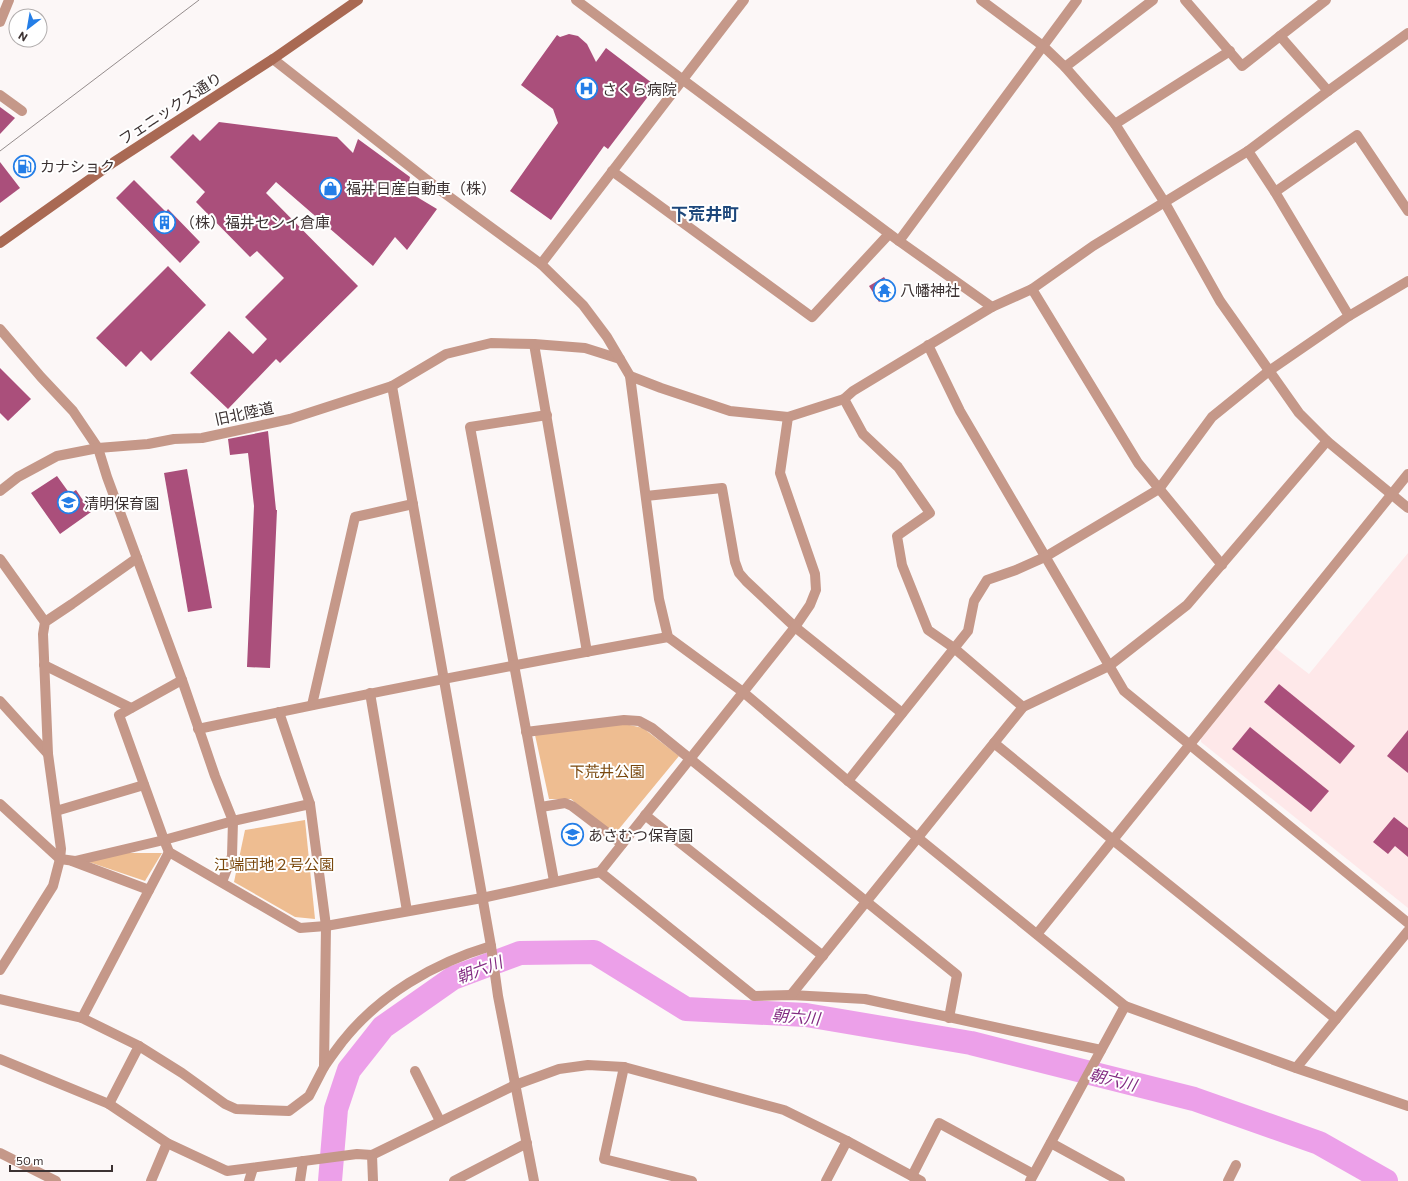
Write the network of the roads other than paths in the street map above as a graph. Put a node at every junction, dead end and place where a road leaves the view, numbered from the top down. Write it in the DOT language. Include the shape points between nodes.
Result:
graph roads {
  1 [pos="8,0"];
  2 [pos="358,0"];
  3 [pos="576,0"];
  4 [pos="744,0"];
  5 [pos="981,0"];
  6 [pos="1077,0"];
  7 [pos="1153,0"];
  8 [pos="1185,0"];
  9 [pos="1326,0"];
  10 [pos="0,22"];
  11 [pos="1408,33"];
  12 [pos="1280,36"];
  13 [pos="1043,46"];
  14 [pos="1230,51"];
  15 [pos="273,59"];
  16 [pos="1065,67"];
  17 [pos="682,79"];
  18 [pos="1328,91"];
  19 [pos="0,95"];
  20 [pos="22,111"];
  21 [pos="1115,124"];
  22 [pos="1248,152"];
  23 [pos="612,171"];
  24 [pos="1275,192"];
  25 [pos="1165,203"];
  26 [pos="1408,211"];
  27 [pos="889,234"];
  28 [pos="899,241"];
  29 [pos="0,243"];
  30 [pos="541,264"];
  31 [pos="1408,280"];
  32 [pos="1032,289"];
  33 [pos="992,307"];
  34 [pos="1349,316"];
  35 [pos="0,329"];
  36 [pos="534,344"];
  37 [pos="928,345"];
  38 [pos="620,359"];
  39 [pos="1269,370"];
  40 [pos="630,376"];
  41 [pos="392,386"];
  42 [pos="844,399"];
  43 [pos="546,414"];
  44 [pos="788,417"];
  45 [pos="1327,441"];
  46 [pos="98,448"];
  47 [pos="1408,474"];
  48 [pos="1159,489"];
  49 [pos="0,491"];
  50 [pos="1391,495"];
  51 [pos="646,496"];
  52 [pos="413,504"];
  53 [pos="1408,508"];
  54 [pos="1045,556"];
  55 [pos="137,558"];
  56 [pos="0,559"];
  57 [pos="1222,564"];
  58 [pos="44,622"];
  59 [pos="795,627"];
  60 [pos="668,637"];
  61 [pos="954,648"];
  62 [pos="586,652"];
  63 [pos="44,665"];
  64 [pos="513,665"];
  65 [pos="1109,666"];
  66 [pos="444,679"];
  67 [pos="182,680"];
  68 [pos="743,692"];
  69 [pos="370,693"];
  70 [pos="0,701"];
  71 [pos="312,705"];
  72 [pos="1023,707"];
  73 [pos="131,708"];
  74 [pos="279,712"];
  75 [pos="902,713"];
  76 [pos="198,729"];
  77 [pos="526,732"];
  78 [pos="994,743"];
  79 [pos="1190,745"];
  80 [pos="48,754"];
  81 [pos="690,758"];
  82 [pos="848,781"];
  83 [pos="144,785"];
  84 [pos="310,804"];
  85 [pos="541,807"];
  86 [pos="2,810"];
  87 [pos="56,811"];
  88 [pos="645,816"];
  89 [pos="233,821"];
  90 [pos="918,837"];
  91 [pos="164,840"];
  92 [pos="1113,840"];
  93 [pos="622,844"];
  94 [pos="169,852"];
  95 [pos="60,859"];
  96 [pos="72,861"];
  97 [pos="600,872"];
  98 [pos="554,881"];
  99 [pos="222,882"];
  100 [pos="149,890"];
  101 [pos="482,898"];
  102 [pos="866,902"];
  103 [pos="407,911"];
  104 [pos="1408,923"];
  105 [pos="326,926"];
  106 [pos="1408,931"];
  107 [pos="1037,934"];
  108 [pos="491,950"];
  109 [pos="823,956"];
  110 [pos="0,970"];
  111 [pos="791,995"];
  112 [pos="0,999"];
  113 [pos="1125,1006"];
  114 [pos="82,1018"];
  115 [pos="949,1018"];
  116 [pos="1336,1019"];
  117 [pos="139,1046"];
  118 [pos="1100,1052"];
  119 [pos="0,1059"];
  120 [pos="324,1067"];
  121 [pos="624,1067"];
  122 [pos="1296,1068"];
  123 [pos="415,1071"];
  124 [pos="515,1085"];
  125 [pos="109,1104"];
  126 [pos="1408,1106"];
  127 [pos="440,1122"];
  128 [pos="848,1142"];
  129 [pos="167,1143"];
  130 [pos="527,1143"];
  131 [pos="1050,1143"];
  132 [pos="0,1153"];
  133 [pos="372,1155"];
  134 [pos="308,1160"];
  135 [pos="1236,1165"];
  136 [pos="253,1168"];
  137 [pos="916,1178"];
  138 [pos="1032,1178"];
  139 [pos="56,1181"];
  140 [pos="151,1181"];
  141 [pos="249,1181"];
  142 [pos="300,1181"];
  143 [pos="373,1181"];
  144 [pos="454,1181"];
  145 [pos="534,1181"];
  146 [pos="692,1181"];
  147 [pos="826,1181"];
  148 [pos="1120,1181"];
  149 [pos="1228,1181"];
  1 -- 10 [label="street"];
  2 -- 15 [label="main road, フェニックス通り"];
  3 -- 17 [label="street"];
  4 -- 17 [label="street"];
  5 -- 13 [label="street"];
  6 -- 13 [label="street"];
  7 -- 16 [label="street"];
  8 -- 14 [label="street"];
  9 -- 12 [label="street"];
  11 -- 18 [label="street"];
  12 -- 14 [label="street" via="1242,66"];
  12 -- 18 [label="street"];
  13 -- 16 [label="street"];
  13 -- 28 [label="street"];
  14 -- 21 [label="street"];
  15 -- 29 [label="main road, フェニックス通り" via="114,162"];
  15 -- 30 [label="street" via="436,187"];
  16 -- 21 [label="street"];
  17 -- 23 [label="street"];
  17 -- 27 [label="street"];
  18 -- 22 [label="street"];
  19 -- 20 [label="street"];
  21 -- 25 [label="street"];
  22 -- 24 [label="street"];
  22 -- 25 [label="street"];
  23 -- 27 [label="street" via="812,317"];
  23 -- 30 [label="street"];
  24 -- 26 [label="street" via="1357,135"];
  24 -- 34 [label="street"];
  25 -- 32 [label="street" via="1093,246"];
  25 -- 39 [label="street" via="1220,301"];
  27 -- 28 [label="street"];
  28 -- 33 [label="street"];
  30 -- 38 [label="street" via="583,305"];
  31 -- 34 [label="street"];
  32 -- 33 [label="street"];
  32 -- 48 [label="street" via="1138,463"];
  33 -- 37 [label="street"];
  34 -- 39 [label="street"];
  35 -- 46 [label="street" via="73,411"];
  36 -- 38 [label="street, 旧北陸道" via="585,348"];
  36 -- 41 [label="street, 旧北陸道" via="491,343 446,354"];
  36 -- 43 [label="street"];
  37 -- 42 [label="street"];
  37 -- 54 [label="street" via="960,411"];
  38 -- 40 [label="street"];
  39 -- 45 [label="street" via="1299,413"];
  39 -- 48 [label="street" via="1212,417"];
  40 -- 44 [label="street" via="730,411"];
  40 -- 51 [label="street"];
  41 -- 46 [label="street, 旧北陸道" via="290,419 202,438"];
  41 -- 52 [label="street"];
  42 -- 44 [label="street"];
  42 -- 61 [label="street" via="863,434 898,467 930,513 897,536 902,565 928,630"];
  43 -- 62 [label="street"];
  43 -- 64 [label="street" via="470,427"];
  44 -- 59 [label="street" via="780,473 815,574 816,590 810,605"];
  45 -- 50 [label="street"];
  45 -- 57 [label="street"];
  46 -- 49 [label="street, 旧北陸道" via="57,456 18,477"];
  46 -- 55 [label="street"];
  47 -- 50 [label="street"];
  48 -- 54 [label="street"];
  48 -- 57 [label="street"];
  50 -- 53 [label="street"];
  50 -- 79 [label="street"];
  51 -- 59 [label="street" via="722,488 739,573"];
  51 -- 60 [label="street" via="659,599"];
  52 -- 66 [label="street"];
  52 -- 71 [label="street" via="355,517"];
  54 -- 61 [label="street" via="987,580 974,601 968,631"];
  54 -- 65 [label="street"];
  55 -- 58 [label="street"];
  55 -- 67 [label="street"];
  56 -- 58 [label="street"];
  57 -- 65 [label="street" via="1187,605"];
  58 -- 63 [label="street"];
  59 -- 68 [label="street"];
  59 -- 75 [label="street"];
  60 -- 62 [label="street"];
  60 -- 68 [label="street"];
  61 -- 72 [label="street"];
  61 -- 75 [label="street"];
  62 -- 64 [label="street"];
  63 -- 73 [label="street"];
  63 -- 80 [label="street"];
  64 -- 66 [label="street"];
  64 -- 77 [label="street"];
  65 -- 72 [label="street"];
  65 -- 79 [label="street" via="1124,690"];
  66 -- 69 [label="street"];
  66 -- 101 [label="street"];
  67 -- 73 [label="street"];
  67 -- 76 [label="street"];
  68 -- 81 [label="street"];
  68 -- 82 [label="street"];
  69 -- 71 [label="street"];
  69 -- 103 [label="street"];
  70 -- 80 [label="street"];
  71 -- 74 [label="street"];
  72 -- 78 [label="street"];
  73 -- 83 [label="street" via="119,715"];
  74 -- 76 [label="street"];
  74 -- 84 [label="street"];
  75 -- 82 [label="street"];
  76 -- 89 [label="street"];
  77 -- 81 [label="street" via="624,720 639,722 652,728"];
  77 -- 85 [label="street"];
  78 -- 90 [label="street"];
  78 -- 92 [label="street"];
  79 -- 92 [label="street"];
  79 -- 104 [label="street"];
  80 -- 87 [label="street"];
  81 -- 88 [label="street"];
  81 -- 102 [label="street"];
  82 -- 90 [label="street"];
  83 -- 87 [label="street"];
  83 -- 91 [label="street"];
  84 -- 89 [label="street"];
  84 -- 105 [label="street"];
  85 -- 93 [label="street" via="565,802"];
  85 -- 98 [label="street"];
  86 -- 95 [label="street"];
  87 -- 95 [label="street"];
  88 -- 93 [label="street"];
  88 -- 109 [label="street"];
  89 -- 91 [label="street"];
  89 -- 99 [label="street" via="232,856"];
  90 -- 102 [label="street"];
  90 -- 107 [label="street"];
  91 -- 94 [label="street"];
  91 -- 96 [label="street"];
  92 -- 107 [label="street"];
  92 -- 116 [label="street"];
  93 -- 97 [label="street"];
  94 -- 99 [label="street"];
  94 -- 100 [label="street"];
  95 -- 96 [label="street"];
  95 -- 110 [label="street" via="53,886"];
  96 -- 100 [label="street"];
  97 -- 98 [label="street"];
  97 -- 111 [label="street" via="754,996"];
  98 -- 101 [label="street"];
  99 -- 105 [label="street" via="300,928"];
  100 -- 114 [label="street"];
  101 -- 103 [label="street"];
  101 -- 108 [label="street"];
  102 -- 109 [label="street"];
  102 -- 115 [label="street" via="957,975"];
  103 -- 105 [label="street"];
  105 -- 120 [label="street"];
  106 -- 116 [label="street"];
  107 -- 113 [label="street"];
  108 -- 120 [label="street" via="465,954 406,984 368,1014"];
  108 -- 124 [label="street"];
  109 -- 111 [label="street"];
  111 -- 115 [label="street" via="865,999"];
  112 -- 114 [label="street"];
  113 -- 118 [label="street"];
  113 -- 122 [label="street"];
  114 -- 117 [label="street"];
  115 -- 118 [label="street"];
  116 -- 122 [label="street"];
  117 -- 120 [label="street" via="236,1109 289,1111 309,1096"];
  117 -- 125 [label="street"];
  118 -- 131 [label="street"];
  119 -- 125 [label="street"];
  121 -- 124 [label="street" via="588,1065 559,1069"];
  121 -- 128 [label="street" via="784,1110"];
  121 -- 146 [label="street" via="604,1159"];
  122 -- 126 [label="street"];
  123 -- 127 [label="street"];
  124 -- 127 [label="street"];
  124 -- 130 [label="street"];
  125 -- 129 [label="street"];
  127 -- 133 [label="street"];
  128 -- 137 [label="street"];
  128 -- 147 [label="street"];
  129 -- 136 [label="street" via="227,1171"];
  129 -- 140 [label="street"];
  130 -- 144 [label="street"];
  130 -- 145 [label="street"];
  131 -- 138 [label="street"];
  131 -- 148 [label="street"];
  132 -- 139 [label="street"];
  133 -- 134 [label="street" via="357,1154"];
  133 -- 143 [label="street"];
  134 -- 136 [label="street"];
  134 -- 142 [label="street"];
  135 -- 149 [label="street"];
  136 -- 141 [label="street"];
  137 -- 138 [label="street" via="939,1123"];
}
